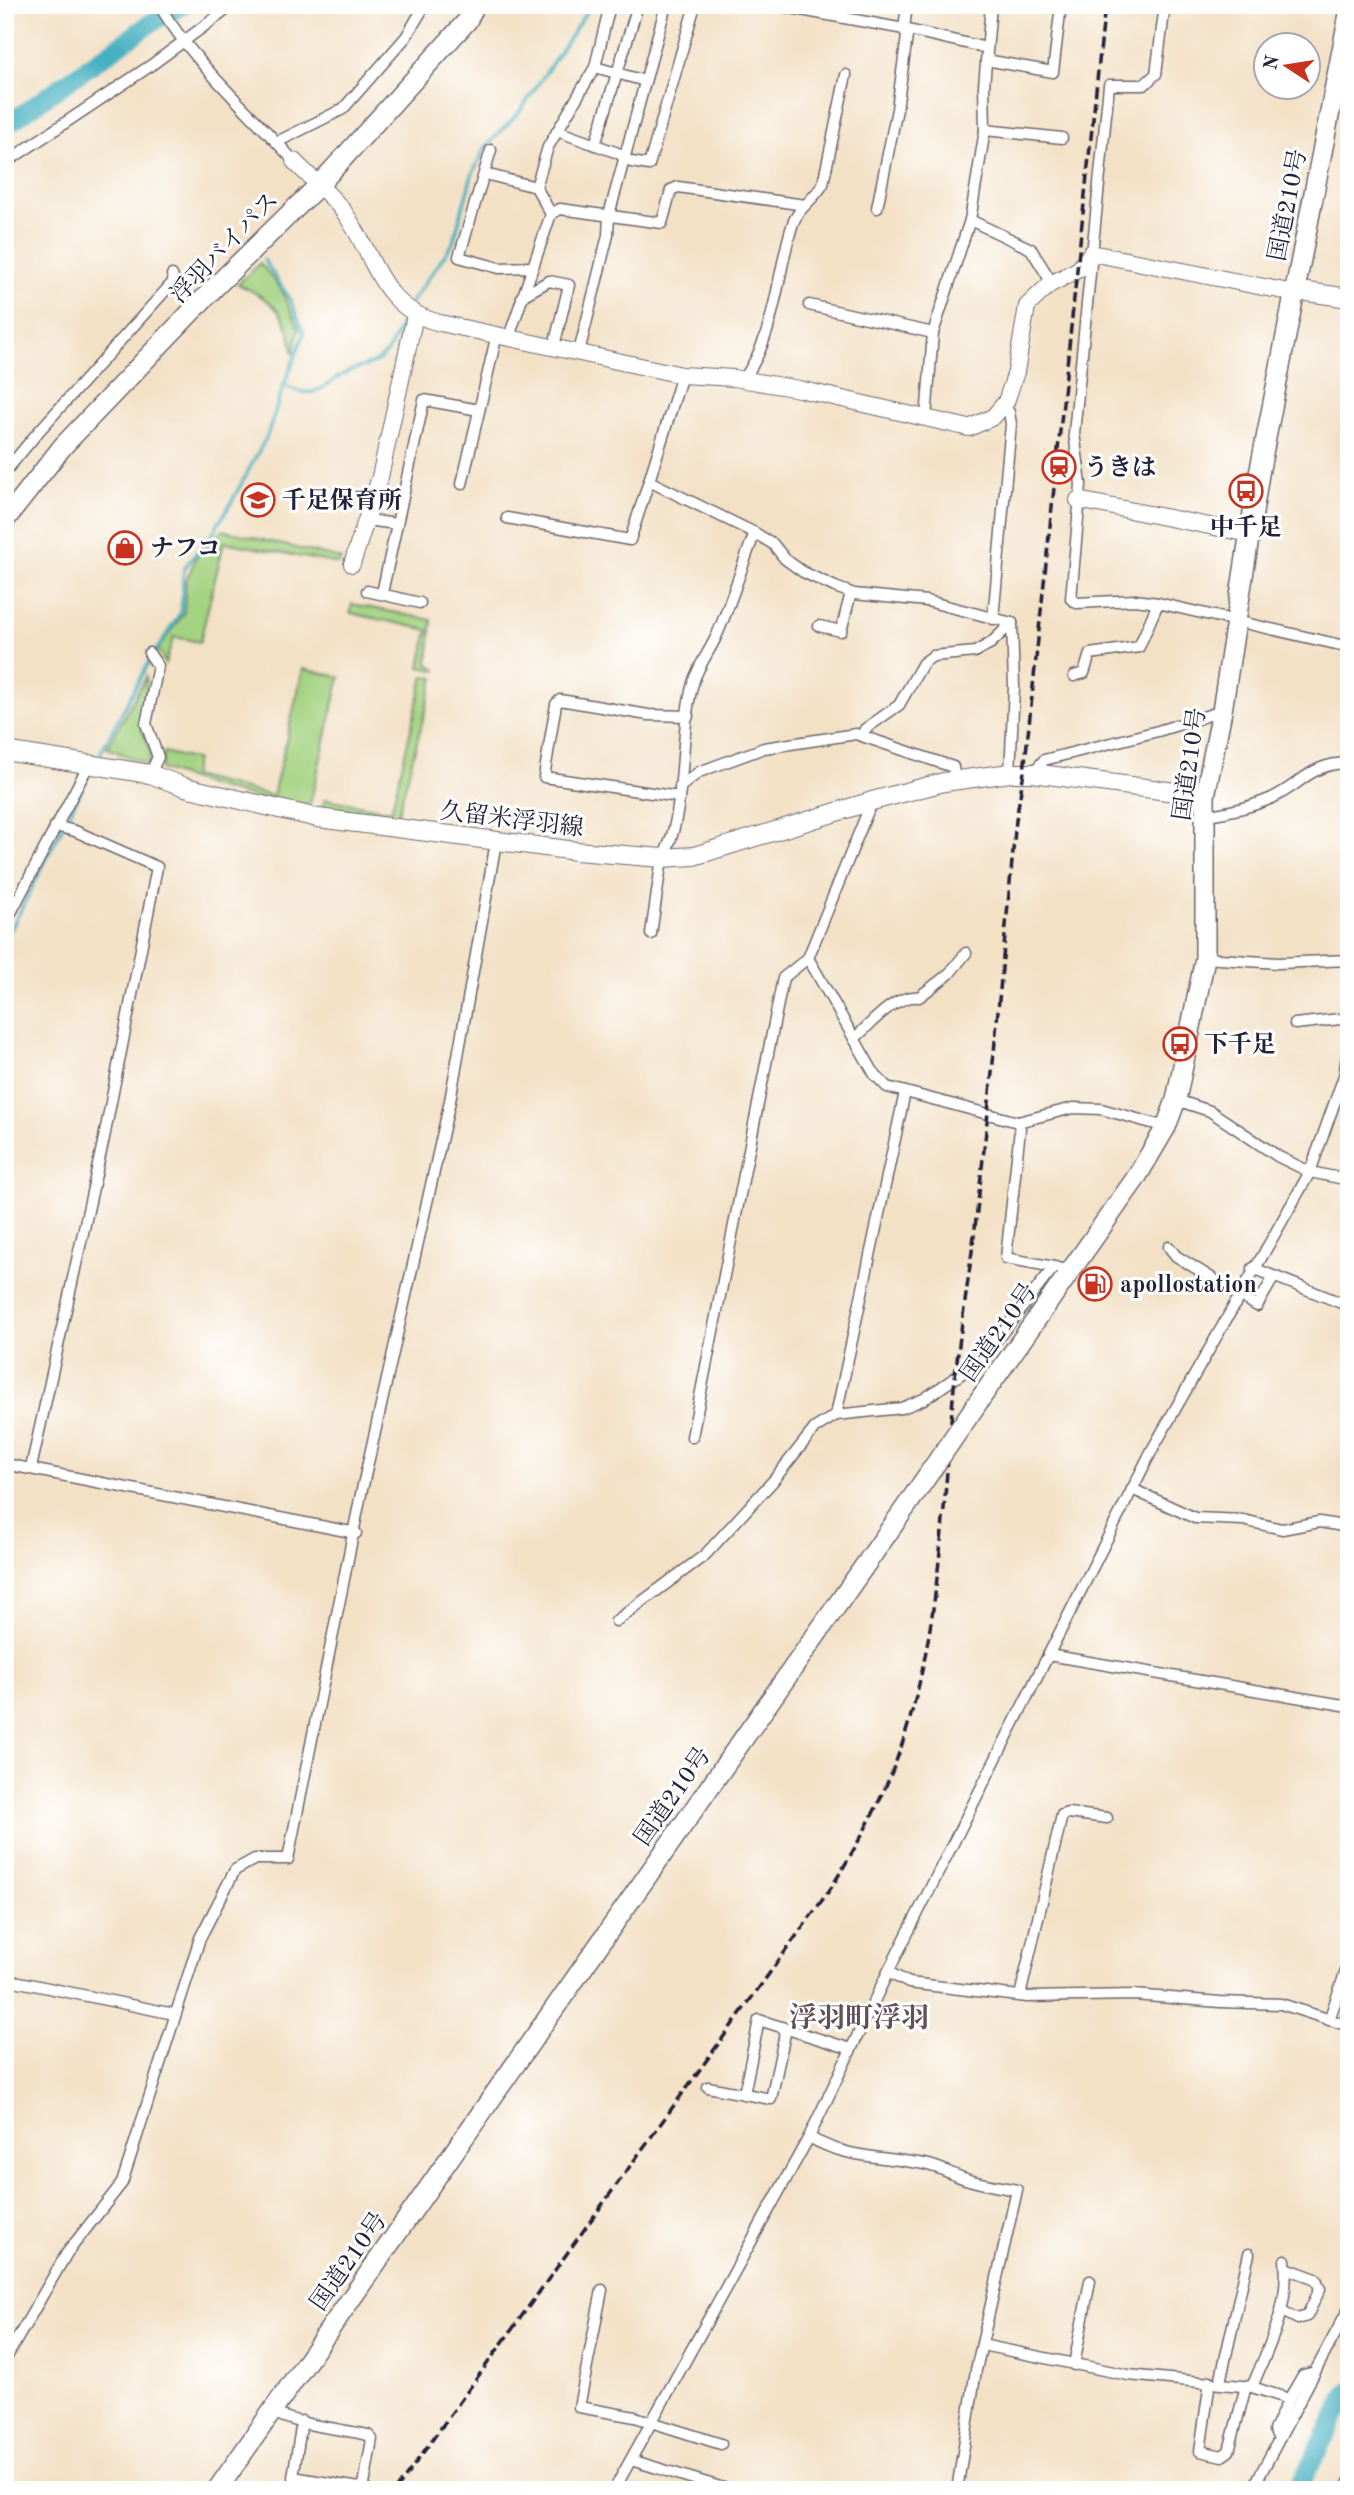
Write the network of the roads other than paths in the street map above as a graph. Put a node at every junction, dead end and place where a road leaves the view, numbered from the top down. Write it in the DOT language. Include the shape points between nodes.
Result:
graph roads {
  1 [pos="159,5"];
  2 [pos="233,5"];
  3 [pos="425,5"];
  4 [pos="475,5"];
  5 [pos="610,5"];
  6 [pos="638,5"];
  7 [pos="666,5"];
  8 [pos="695,5"];
  9 [pos="774,5"];
  10 [pos="907,5"];
  11 [pos="991,5"];
  12 [pos="1061,5"];
  13 [pos="1165,5"];
  14 [pos="1349,14"];
  15 [pos="904,29"];
  16 [pos="180,38"];
  17 [pos="987,48"];
  18 [pos="986,60"];
  19 [pos="1344,62"];
  20 [pos="595,67"];
  21 [pos="618,73"];
  22 [pos="846,75"];
  23 [pos="645,81"];
  24 [pos="985,130"];
  25 [pos="557,131"];
  26 [pos="1062,138"];
  27 [pos="276,142"];
  28 [pos="595,145"];
  29 [pos="491,150"];
  30 [pos="624,157"];
  31 [pos="294,161"];
  32 [pos="5,163"];
  33 [pos="485,174"];
  34 [pos="318,187"];
  35 [pos="536,187"];
  36 [pos="805,205"];
  37 [pos="877,208"];
  38 [pos="551,214"];
  39 [pos="609,215"];
  40 [pos="970,220"];
  41 [pos="1091,253"];
  42 [pos="532,267"];
  43 [pos="172,275"];
  44 [pos="1052,283"];
  45 [pos="1294,293"];
  46 [pos="522,296"];
  47 [pos="1349,298"];
  48 [pos="809,305"];
  49 [pos="415,315"];
  50 [pos="933,333"];
  51 [pos="503,336"];
  52 [pos="554,346"];
  53 [pos="579,352"];
  54 [pos="682,375"];
  55 [pos="743,380"];
  56 [pos="1001,407"];
  57 [pos="479,410"];
  58 [pos="926,418"];
  59 [pos="5,472"];
  60 [pos="649,481"];
  61 [pos="462,484"];
  62 [pos="1078,500"];
  63 [pos="507,518"];
  64 [pos="5,520"];
  65 [pos="366,520"];
  66 [pos="397,524"];
  67 [pos="755,533"];
  68 [pos="1250,534"];
  69 [pos="352,564"];
  70 [pos="367,591"];
  71 [pos="382,593"];
  72 [pos="851,593"];
  73 [pos="420,603"];
  74 [pos="1158,603"];
  75 [pos="993,619"];
  76 [pos="1236,619"];
  77 [pos="1012,623"];
  78 [pos="819,626"];
  79 [pos="1349,648"];
  80 [pos="152,657"];
  81 [pos="1074,676"];
  82 [pos="1222,711"];
  83 [pos="688,716"];
  84 [pos="862,736"];
  85 [pos="5,751"];
  86 [pos="90,762"];
  87 [pos="1349,763"];
  88 [pos="1010,773"];
  89 [pos="1033,773"];
  90 [pos="150,774"];
  91 [pos="955,781"];
  92 [pos="679,792"];
  93 [pos="872,801"];
  94 [pos="1204,806"];
  95 [pos="55,825"];
  96 [pos="496,842"];
  97 [pos="662,858"];
  98 [pos="5,924"];
  99 [pos="652,934"];
  100 [pos="966,953"];
  101 [pos="808,958"];
  102 [pos="1205,958"];
  103 [pos="1349,960"];
  104 [pos="1349,1018"];
  105 [pos="1295,1024"];
  106 [pos="854,1039"];
  107 [pos="1349,1043"];
  108 [pos="905,1092"];
  109 [pos="1176,1100"];
  110 [pos="1018,1122"];
  111 [pos="1166,1127"];
  112 [pos="1310,1172"];
  113 [pos="1349,1180"];
  114 [pos="1169,1247"];
  115 [pos="1253,1268"];
  116 [pos="1063,1269"];
  117 [pos="1274,1277"];
  118 [pos="1238,1295"];
  119 [pos="1349,1306"];
  120 [pos="836,1415"];
  121 [pos="692,1437"];
  122 [pos="5,1464"];
  123 [pos="31,1468"];
  124 [pos="1132,1489"];
  125 [pos="1349,1527"];
  126 [pos="356,1533"];
  127 [pos="616,1621"];
  128 [pos="1048,1655"];
  129 [pos="1349,1706"];
  130 [pos="1107,1818"];
  131 [pos="1349,1962"];
  132 [pos="888,1972"];
  133 [pos="5,1979"];
  134 [pos="1020,1996"];
  135 [pos="174,2014"];
  136 [pos="1329,2020"];
  137 [pos="1349,2026"];
  138 [pos="786,2029"];
  139 [pos="851,2049"];
  140 [pos="708,2087"];
  141 [pos="744,2094"];
  142 [pos="809,2137"];
  143 [pos="1249,2254"];
  144 [pos="1090,2281"];
  145 [pos="602,2290"];
  146 [pos="1349,2308"];
  147 [pos="1282,2311"];
  148 [pos="982,2345"];
  149 [pos="5,2360"];
  150 [pos="1074,2365"];
  151 [pos="1315,2372"];
  152 [pos="1215,2382"];
  153 [pos="1249,2387"];
  154 [pos="1289,2399"];
  155 [pos="273,2412"];
  156 [pos="302,2421"];
  157 [pos="652,2422"];
  158 [pos="1279,2438"];
  159 [pos="721,2444"];
  160 [pos="631,2460"];
  161 [pos="1349,2482"];
  162 [pos="727,2489"];
  163 [pos="217,2490"];
  164 [pos="614,2490"];
  165 [pos="957,2490"];
  166 [pos="1252,2490"];
  167 [pos="1345,2490"];
  1 -- 16 [label="street"];
  2 -- 16 [label="street"];
  3 -- 27 [label="street" via="406,37 344,109"];
  4 -- 34 [label="highway, 浮羽バイパス" via="467,21"];
  5 -- 20 [label="street"];
  6 -- 21 [label="street"];
  7 -- 23 [label="street"];
  8 -- 30 [label="street" via="649,165"];
  9 -- 15 [label="street"];
  10 -- 15 [label="street"];
  11 -- 17 [label="street"];
  12 -- 18 [label="street" via="1053,72"];
  13 -- 41 [label="street" via="1156,74 1144,85 1109,85"];
  14 -- 19 [label="highway, 国道210号"];
  15 -- 17 [label="street"];
  15 -- 37 [label="street" via="907,36 897,109"];
  16 -- 27 [label="street"];
  16 -- 32 [label="street"];
  17 -- 18 [label="street"];
  18 -- 24 [label="street"];
  19 -- 45 [label="highway, 国道210号"];
  20 -- 21 [label="street"];
  20 -- 25 [label="street"];
  21 -- 23 [label="street"];
  21 -- 28 [label="street"];
  22 -- 36 [label="street" via="823,184"];
  23 -- 30 [label="street"];
  24 -- 26 [label="street"];
  24 -- 40 [label="street"];
  25 -- 28 [label="street"];
  25 -- 35 [label="street"];
  27 -- 31 [label="street"];
  28 -- 30 [label="street"];
  29 -- 33 [label="street"];
  30 -- 39 [label="street"];
  31 -- 34 [label="street"];
  33 -- 35 [label="street"];
  33 -- 42 [label="street" via="459,257 499,268"];
  34 -- 49 [label="street" via="345,213 397,302"];
  34 -- 64 [label="highway, 浮羽バイパス" via="68,441"];
  35 -- 38 [label="street"];
  36 -- 39 [label="street" via="678,187 671,190 662,223"];
  36 -- 55 [label="street" via="793,223 766,338"];
  38 -- 39 [label="street" via="560,209"];
  38 -- 42 [label="street"];
  39 -- 53 [label="street"];
  40 -- 44 [label="street" via="1031,249"];
  40 -- 50 [label="street"];
  41 -- 44 [label="street" via="1079,269"];
  41 -- 45 [label="street"];
  41 -- 62 [label="street" via="1073,433 1081,484"];
  42 -- 46 [label="street"];
  43 -- 59 [label="street" via="174,281"];
  44 -- 56 [label="street" via="1027,306 1016,372"];
  45 -- 47 [label="main road"];
  45 -- 68 [label="highway, 国道210号"];
  46 -- 51 [label="street"];
  46 -- 52 [label="street" via="549,282 569,285"];
  48 -- 50 [label="street"];
  49 -- 51 [label="street"];
  49 -- 65 [label="street" via="380,477"];
  50 -- 58 [label="street"];
  51 -- 52 [label="street"];
  51 -- 57 [label="street"];
  52 -- 53 [label="street"];
  53 -- 54 [label="street"];
  54 -- 55 [label="street"];
  54 -- 60 [label="street"];
  55 -- 58 [label="street"];
  56 -- 58 [label="street" via="993,417 969,428"];
  56 -- 75 [label="street" via="1009,412 1011,424"];
  57 -- 61 [label="street"];
  57 -- 66 [label="street" via="424,400"];
  60 -- 63 [label="street" via="630,540"];
  60 -- 67 [label="street"];
  62 -- 68 [label="street"];
  62 -- 74 [label="street" via="1071,599 1077,603"];
  65 -- 66 [label="street"];
  65 -- 69 [label="street"];
  66 -- 71 [label="street"];
  67 -- 72 [label="street" via="803,572"];
  67 -- 83 [label="street" via="694,680"];
  68 -- 76 [label="highway, 国道210号"];
  70 -- 71 [label="street"];
  71 -- 73 [label="street"];
  72 -- 75 [label="street" via="927,601"];
  72 -- 78 [label="street" via="841,631"];
  74 -- 76 [label="street"];
  74 -- 81 [label="street" via="1139,647 1090,654 1084,673"];
  75 -- 77 [label="street"];
  76 -- 79 [label="street"];
  76 -- 82 [label="highway, 国道210号"];
  77 -- 84 [label="street" via="975,652 933,656 923,663 899,705"];
  77 -- 88 [label="street"];
  80 -- 90 [label="street" via="158,666 146,724 158,757"];
  82 -- 89 [label="street" via="1044,760"];
  82 -- 94 [label="highway, 国道210号"];
  83 -- 92 [label="street"];
  83 -- 92 [label="street" via="648,715 560,700 555,704 544,777"];
  84 -- 91 [label="street" via="953,767"];
  84 -- 92 [label="street" via="764,748 699,772"];
  85 -- 86 [label="main road, 久留米浮羽線"];
  86 -- 90 [label="main road, 久留米浮羽線"];
  86 -- 95 [label="street"];
  87 -- 94 [label="street" via="1332,763 1308,772 1274,797 1237,811"];
  88 -- 89 [label="main road, 久留米浮羽線"];
  88 -- 91 [label="main road, 久留米浮羽線"];
  89 -- 94 [label="main road, 久留米浮羽線"];
  90 -- 96 [label="main road, 久留米浮羽線" via="298,814"];
  91 -- 93 [label="main road, 久留米浮羽線"];
  92 -- 97 [label="street"];
  93 -- 97 [label="main road, 久留米浮羽線" via="694,856"];
  93 -- 101 [label="street"];
  94 -- 102 [label="highway, 国道210号"];
  95 -- 98 [label="street"];
  95 -- 123 [label="street" via="157,867 104,1138"];
  96 -- 97 [label="main road, 久留米浮羽線"];
  96 -- 126 [label="street" via="450,1101"];
  97 -- 99 [label="street"];
  100 -- 106 [label="street" via="919,998 907,997 894,1004"];
  101 -- 106 [label="street"];
  101 -- 121 [label="street" via="783,978"];
  102 -- 103 [label="street" via="1278,963"];
  102 -- 109 [label="highway, 国道210号"];
  104 -- 105 [label="street"];
  106 -- 108 [label="street" via="875,1075 887,1087"];
  107 -- 112 [label="street" via="1344,1076"];
  108 -- 110 [label="street"];
  108 -- 120 [label="street"];
  109 -- 111 [label="highway, 国道210号"];
  109 -- 112 [label="street" via="1210,1111"];
  110 -- 111 [label="street" via="1073,1108 1101,1109"];
  110 -- 116 [label="street" via="1006,1258"];
  111 -- 116 [label="highway, 国道210号" via="1136,1178"];
  112 -- 113 [label="street"];
  112 -- 115 [label="street"];
  114 -- 118 [label="street"];
  115 -- 117 [label="street"];
  115 -- 118 [label="street"];
  116 -- 120 [label="street" via="980,1361 941,1388 902,1408"];
  116 -- 155 [label="highway, 国道210号, bridge" via="910,1501"];
  117 -- 118 [label="street" via="1257,1306"];
  117 -- 119 [label="street"];
  118 -- 124 [label="street"];
  120 -- 127 [label="street" via="815,1428 705,1555"];
  122 -- 123 [label="street"];
  123 -- 126 [label="street"];
  124 -- 125 [label="street" via="1195,1518 1243,1520 1282,1529 1319,1522"];
  124 -- 128 [label="street"];
  126 -- 135 [label="street" via="288,1859 255,1859 235,1870 200,1938"];
  128 -- 129 [label="street"];
  128 -- 132 [label="street"];
  130 -- 134 [label="street" via="1062,1815"];
  131 -- 136 [label="street"];
  132 -- 134 [label="street" via="909,1983"];
  132 -- 139 [label="street"];
  133 -- 135 [label="street"];
  134 -- 136 [label="street" via="1134,1995 1281,2004"];
  135 -- 149 [label="street" via="121,2183 67,2253"];
  136 -- 137 [label="street"];
  138 -- 139 [label="street"];
  138 -- 141 [label="street" via="771,2099"];
  138 -- 141 [label="street" via="759,2020"];
  139 -- 142 [label="street"];
  140 -- 141 [label="street"];
  142 -- 148 [label="street" via="830,2150 922,2164 953,2171 967,2180 1017,2190"];
  142 -- 157 [label="street"];
  143 -- 152 [label="street"];
  144 -- 150 [label="street"];
  145 -- 157 [label="street" via="579,2407"];
  146 -- 151 [label="street"];
  147 -- 147 [label="street" via="1285,2264 1316,2279 1320,2289 1307,2316 1298,2319"];
  147 -- 153 [label="street"];
  148 -- 150 [label="street"];
  148 -- 165 [label="street"];
  150 -- 152 [label="street"];
  151 -- 154 [label="street" via="1303,2375"];
  151 -- 158 [label="street"];
  152 -- 153 [label="street"];
  152 -- 153 [label="street" via="1200,2451 1222,2456 1229,2451"];
  153 -- 154 [label="street"];
  154 -- 158 [label="street" via="1274,2430"];
  155 -- 156 [label="street"];
  155 -- 163 [label="highway, 国道210号"];
  156 -- 156 [label="street" via="372,2439 363,2485 292,2477"];
  157 -- 159 [label="street"];
  157 -- 160 [label="street"];
  158 -- 166 [label="street"];
  160 -- 162 [label="street"];
  160 -- 164 [label="street"];
  161 -- 167 [label="street"];
}
